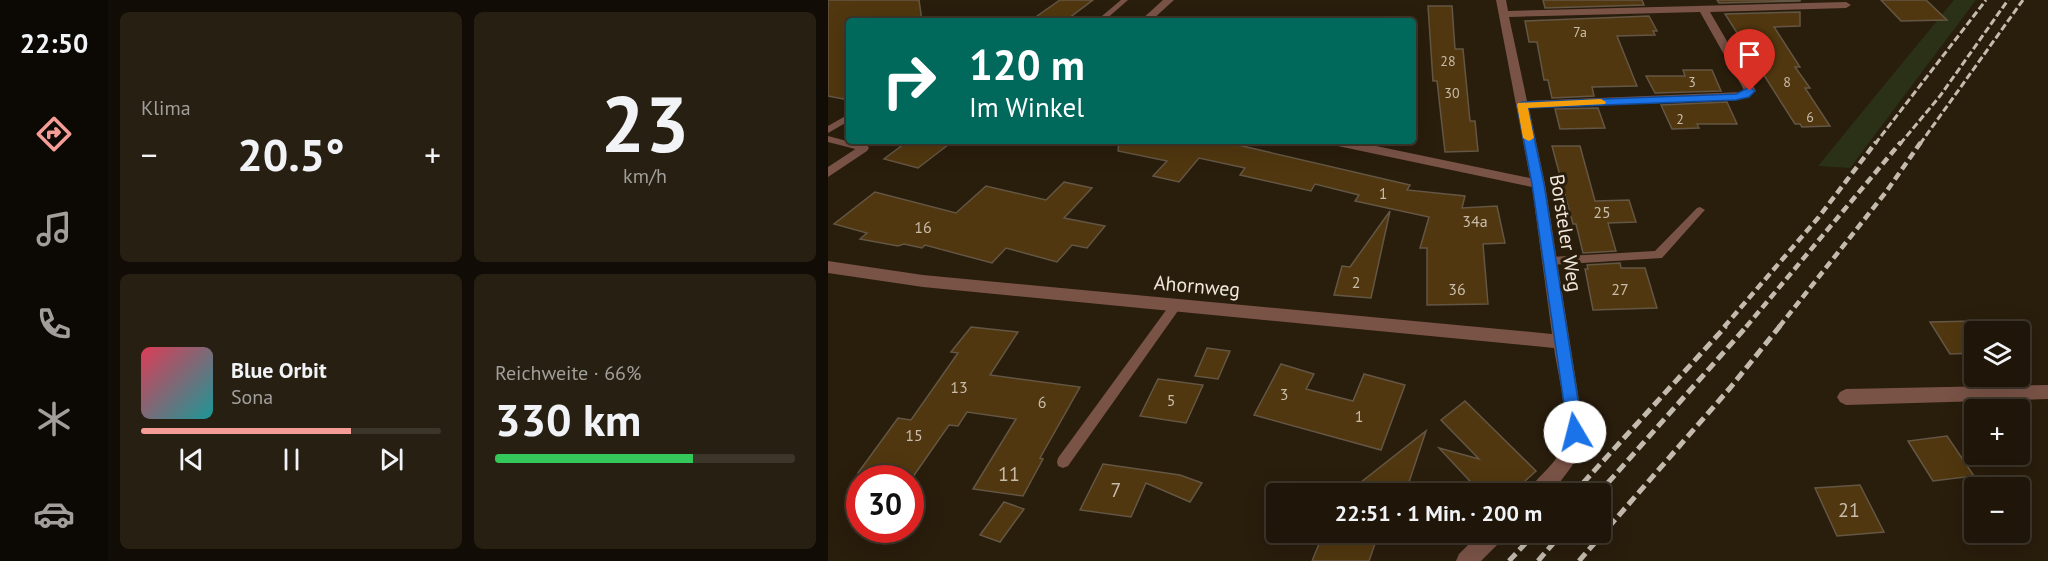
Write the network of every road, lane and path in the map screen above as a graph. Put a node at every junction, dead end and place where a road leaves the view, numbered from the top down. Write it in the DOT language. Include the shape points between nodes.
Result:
graph roads {
  1 [pos="1125,0"];
  2 [pos="1169,0"];
  3 [pos="1501,0"];
  4 [pos="1845,5"];
  5 [pos="1704,10"];
  6 [pos="1504,14"];
  7 [pos="1104,18"];
  8 [pos="1148,18"];
  9 [pos="1522,105"];
  10 [pos="846,119"];
  11 [pos="828,130"];
  12 [pos="828,139"];
  13 [pos="846,144"];
  14 [pos="847,144"];
  15 [pos="1347,144"];
  16 [pos="863,148"];
  17 [pos="828,173"];
  18 [pos="1538,184"];
  19 [pos="1700,210"];
  20 [pos="1550,261"];
  21 [pos="828,267"];
  22 [pos="1176,305"];
  23 [pos="1562,342"];
  24 [pos="2048,392"];
  25 [pos="1846,396"];
  26 [pos="1064,462"];
  27 [pos="1548,483"];
  28 [pos="1485,543"];
  29 [pos="1466,561"];
  1 -- 7 [label="lane"];
  2 -- 8 [label="street"];
  3 -- 6 [label="street, Borsteler Weg"];
  4 -- 5 [label="street"];
  5 -- 6 [label="street"];
  5 -- 9 [label="street" via="1750,91 1745,95"];
  6 -- 9 [label="street, Borsteler Weg"];
  9 -- 18 [label="street, Borsteler Weg"];
  10 -- 11 [label="lane"];
  12 -- 13 [label="lane"];
  14 -- 16 [label="lane"];
  15 -- 18 [label="street"];
  16 -- 17 [label="street"];
  18 -- 20 [label="street, Borsteler Weg"];
  19 -- 20 [label="lane" via="1658,255"];
  20 -- 23 [label="street, Borsteler Weg"];
  21 -- 22 [label="street, Ahornweg" via="923,281"];
  22 -- 23 [label="street, Ahornweg"];
  22 -- 26 [label="lane"];
  23 -- 27 [label="street, Borsteler Weg" via="1575,432 1570,454"];
  24 -- 25 [label="street"];
  28 -- 29 [label="street"];
}
